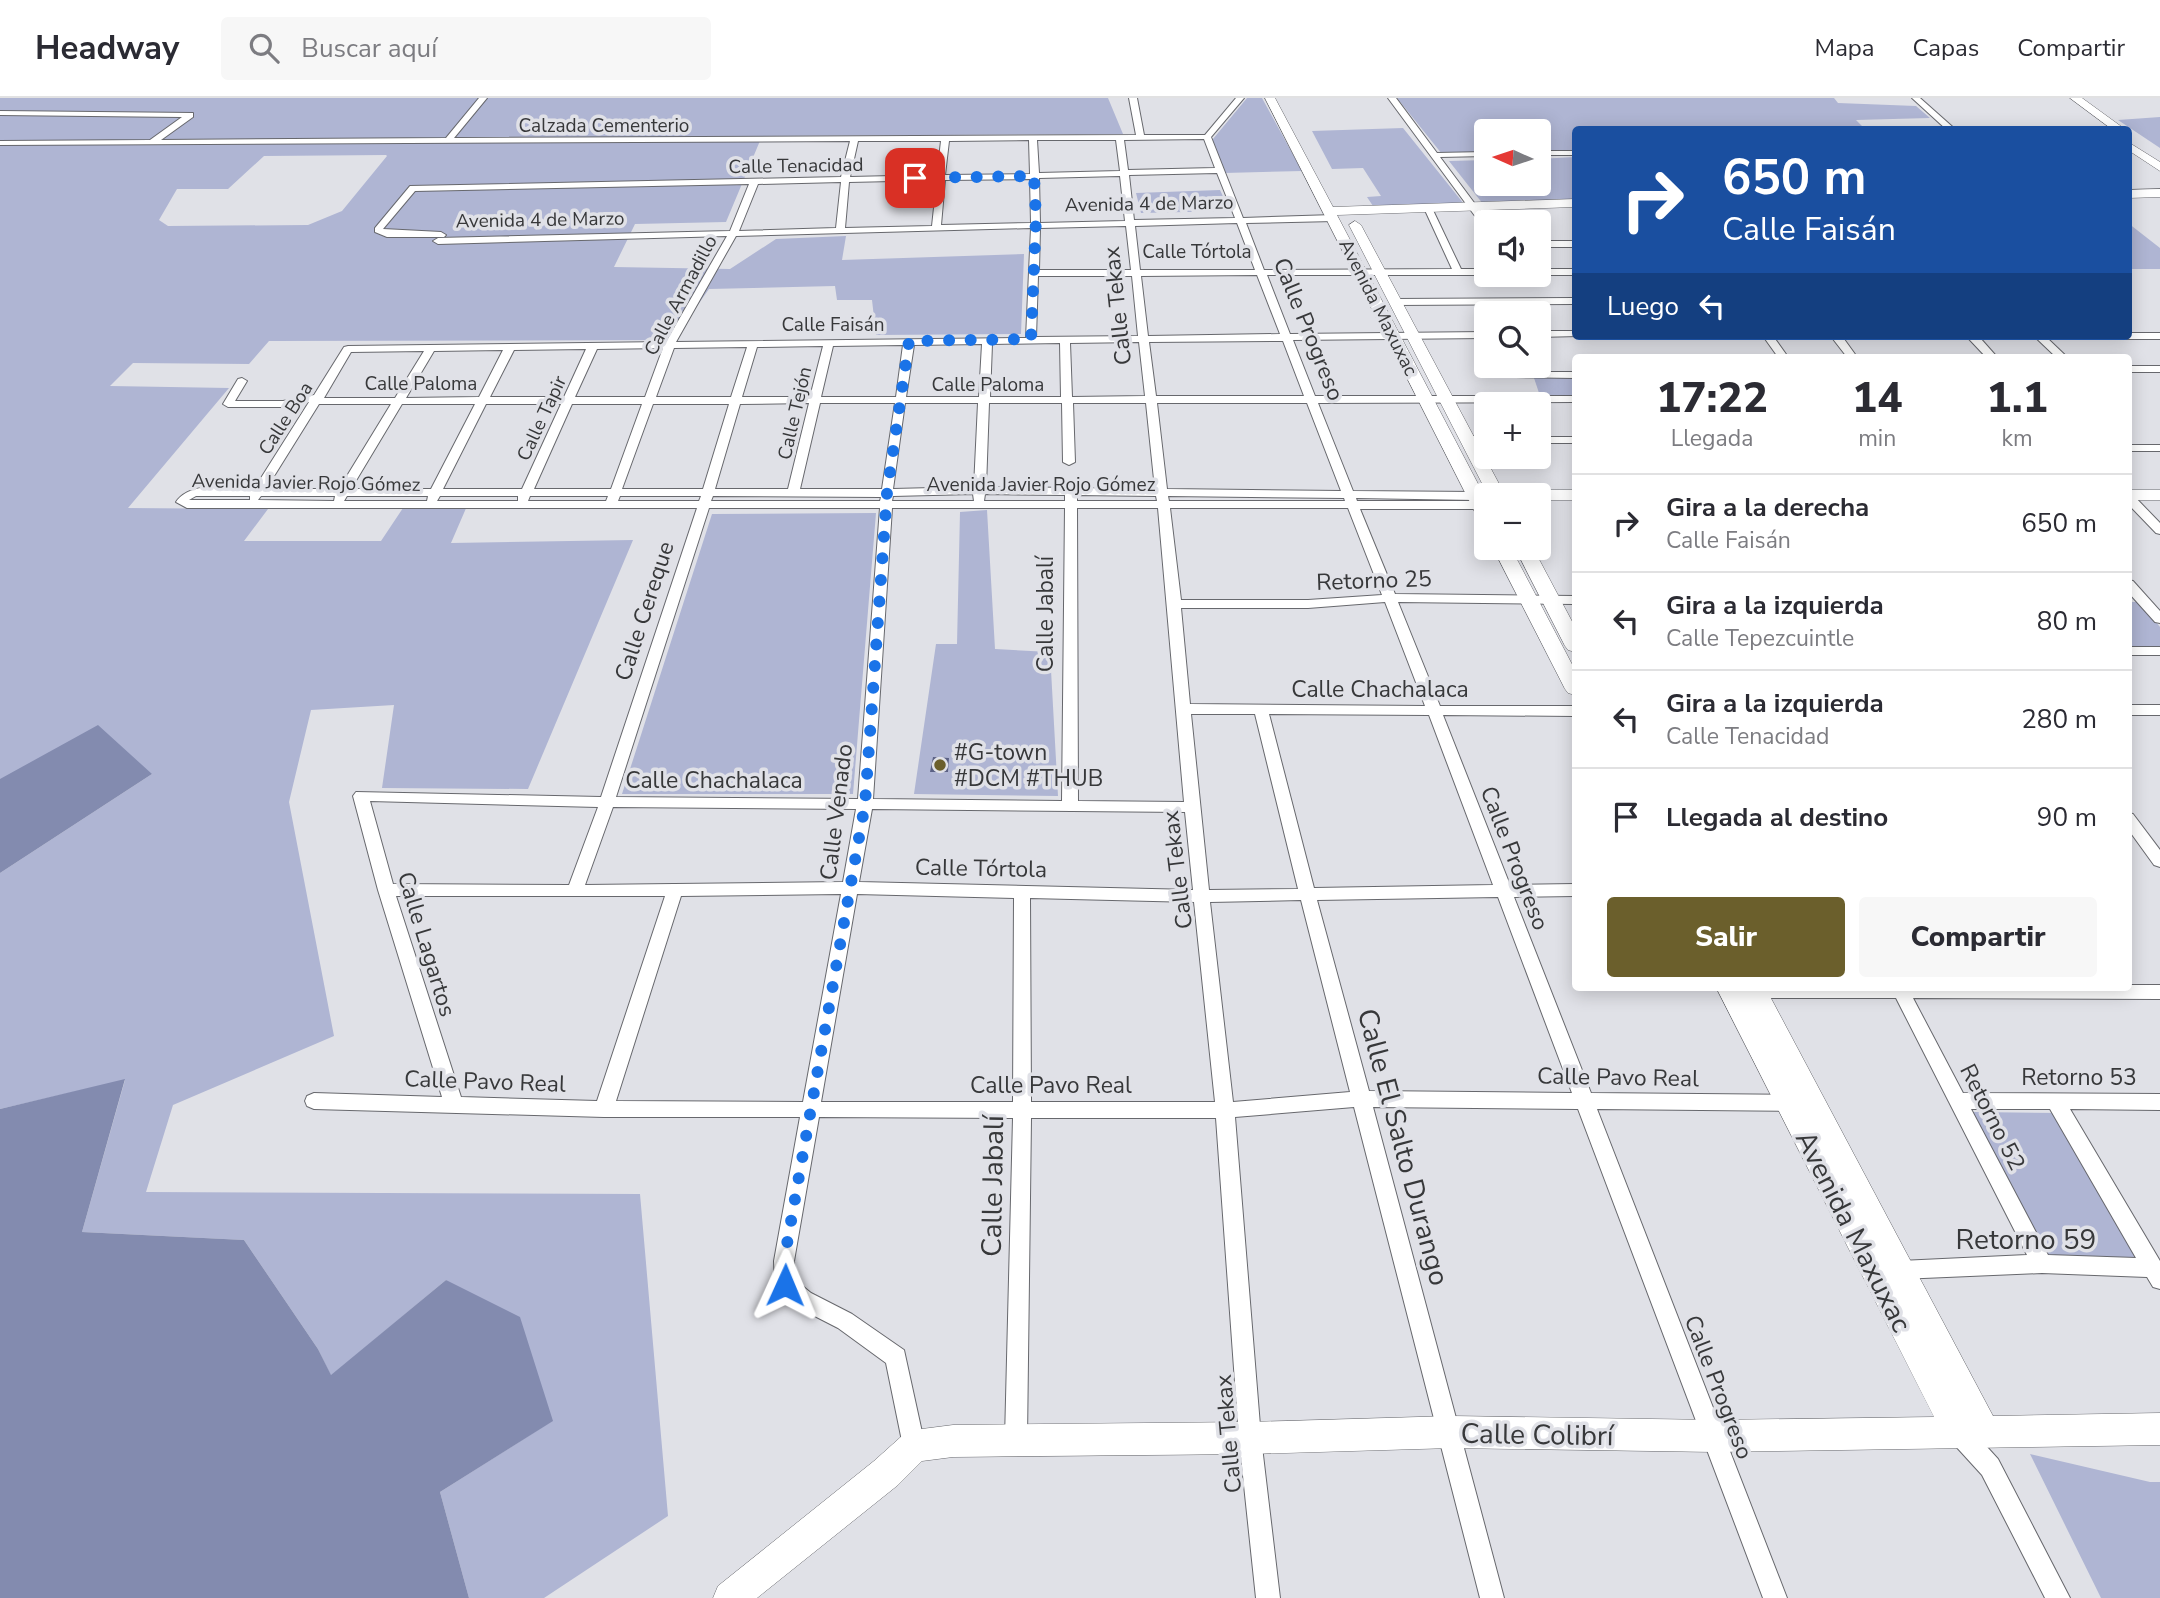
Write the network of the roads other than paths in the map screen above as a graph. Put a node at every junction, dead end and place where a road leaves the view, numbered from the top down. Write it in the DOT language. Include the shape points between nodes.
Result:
graph roads {
  1 [pos="483,98"];
  2 [pos="1133,98"];
  3 [pos="1240,98"];
  4 [pos="1270,98"];
  5 [pos="1285,98"];
  6 [pos="1392,98"];
  7 [pos="1916,98"];
  8 [pos="2061,98"];
  9 [pos="2075,98"];
  10 [pos="0,113"];
  11 [pos="1948,126"];
  12 [pos="2100,126"];
  13 [pos="2115,126"];
  14 [pos="1121,137"];
  15 [pos="1140,137"];
  16 [pos="1207,137"];
  17 [pos="2132,137"];
  18 [pos="1033,138"];
  19 [pos="945,139"];
  20 [pos="854,140"];
  21 [pos="448,141"];
  22 [pos="0,143"];
  23 [pos="151,143"];
  24 [pos="2132,148"];
  25 [pos="1551,153"];
  26 [pos="1572,153"];
  27 [pos="1474,154"];
  28 [pos="1437,155"];
  29 [pos="2160,156"];
  30 [pos="1318,157"];
  31 [pos="2160,167"];
  32 [pos="1221,170"];
  33 [pos="1124,173"];
  34 [pos="1034,176"];
  35 [pos="939,178"];
  36 [pos="845,180"];
  37 [pos="754,182"];
  38 [pos="2160,186"];
  39 [pos="2132,187"];
  40 [pos="1337,192"];
  41 [pos="2160,193"];
  42 [pos="2132,194"];
  43 [pos="1572,204"];
  44 [pos="1474,210"];
  45 [pos="1476,210"];
  46 [pos="1429,211"];
  47 [pos="1572,211"];
  48 [pos="1551,213"];
  49 [pos="1341,214"];
  50 [pos="1240,216"];
  51 [pos="1130,219"];
  52 [pos="1036,222"];
  53 [pos="936,224"];
  54 [pos="840,227"];
  55 [pos="735,231"];
  56 [pos="441,235"];
  57 [pos="1551,251"];
  58 [pos="1568,261"];
  59 [pos="1551,267"];
  60 [pos="1261,271"];
  61 [pos="1137,272"];
  62 [pos="1458,272"];
  63 [pos="1474,272"];
  64 [pos="1035,273"];
  65 [pos="1362,273"];
  66 [pos="1380,273"];
  67 [pos="1572,301"];
  68 [pos="1395,302"];
  69 [pos="1393,334"];
  70 [pos="1551,334"];
  71 [pos="1572,334"];
  72 [pos="1412,335"];
  73 [pos="1474,335"];
  74 [pos="1288,336"];
  75 [pos="2132,336"];
  76 [pos="1144,337"];
  77 [pos="2160,337"];
  78 [pos="1031,339"];
  79 [pos="1065,339"];
  80 [pos="987,340"];
  81 [pos="1839,340"];
  82 [pos="1977,340"];
  83 [pos="2043,340"];
  84 [pos="909,341"];
  85 [pos="829,342"];
  86 [pos="753,343"];
  87 [pos="670,344"];
  88 [pos="593,346"];
  89 [pos="510,347"];
  90 [pos="348,349"];
  91 [pos="430,349"];
  92 [pos="1850,354"];
  93 [pos="1989,354"];
  94 [pos="2059,354"];
  95 [pos="2132,369"];
  96 [pos="2160,369"];
  97 [pos="1551,373"];
  98 [pos="1572,375"];
  99 [pos="242,381"];
  100 [pos="1446,398"];
  101 [pos="1474,398"];
  102 [pos="1551,398"];
  103 [pos="318,399"];
  104 [pos="1572,399"];
  105 [pos="1313,400"];
  106 [pos="1426,400"];
  107 [pos="400,401"];
  108 [pos="482,401"];
  109 [pos="568,401"];
  110 [pos="815,401"];
  111 [pos="985,401"];
  112 [pos="1066,401"];
  113 [pos="1151,401"];
  114 [pos="647,402"];
  115 [pos="733,402"];
  116 [pos="902,402"];
  117 [pos="1467,439"];
  118 [pos="1474,439"];
  119 [pos="1551,440"];
  120 [pos="1572,440"];
  121 [pos="2132,448"];
  122 [pos="2160,448"];
  123 [pos="1474,452"];
  124 [pos="1069,461"];
  125 [pos="1474,467"];
  126 [pos="1461,468"];
  127 [pos="979,490"];
  128 [pos="1474,490"];
  129 [pos="258,492"];
  130 [pos="344,492"];
  131 [pos="435,492"];
  132 [pos="526,492"];
  133 [pos="616,492"];
  134 [pos="793,493"];
  135 [pos="1551,495"];
  136 [pos="1572,495"];
  137 [pos="2160,495"];
  138 [pos="1071,498"];
  139 [pos="1163,498"];
  140 [pos="1350,498"];
  141 [pos="706,499"];
  142 [pos="888,499"];
  143 [pos="2132,500"];
  144 [pos="2132,500"];
  145 [pos="2132,502"];
  146 [pos="1474,503"];
  147 [pos="336,504"];
  148 [pos="429,504"];
  149 [pos="2160,504"];
  150 [pos="250,505"];
  151 [pos="520,505"];
  152 [pos="610,505"];
  153 [pos="979,505"];
  154 [pos="1551,505"];
  155 [pos="1572,505"];
  156 [pos="2160,530"];
  157 [pos="1508,560"];
  158 [pos="1530,560"];
  159 [pos="2134,597"];
  160 [pos="1389,598"];
  161 [pos="1529,600"];
  162 [pos="1551,600"];
  163 [pos="1572,600"];
  164 [pos="1175,604"];
  165 [pos="2160,619"];
  166 [pos="1572,640"];
  167 [pos="2132,651"];
  168 [pos="2160,652"];
  169 [pos="1572,683"];
  170 [pos="1184,709"];
  171 [pos="1261,710"];
  172 [pos="2134,710"];
  173 [pos="2160,710"];
  174 [pos="1572,711"];
  175 [pos="1435,712"];
  176 [pos="361,796"];
  177 [pos="607,803"];
  178 [pos="865,804"];
  179 [pos="1070,807"];
  180 [pos="1192,807"];
  181 [pos="2132,823"];
  182 [pos="2160,861"];
  183 [pos="851,888"];
  184 [pos="386,890"];
  185 [pos="676,890"];
  186 [pos="1503,890"];
  187 [pos="1572,890"];
  188 [pos="575,891"];
  189 [pos="1022,892"];
  190 [pos="1306,893"];
  191 [pos="1203,896"];
  192 [pos="2132,990"];
  193 [pos="1746,991"];
  194 [pos="1862,991"];
  195 [pos="1928,991"];
  196 [pos="1901,992"];
  197 [pos="2160,992"];
  198 [pos="1362,1099"];
  199 [pos="1582,1100"];
  200 [pos="314,1101"];
  201 [pos="1956,1101"];
  202 [pos="2056,1102"];
  203 [pos="2160,1102"];
  204 [pos="1801,1103"];
  205 [pos="454,1105"];
  206 [pos="604,1109"];
  207 [pos="809,1109"];
  208 [pos="1022,1110"];
  209 [pos="1225,1110"];
  210 [pos="2042,1264"];
  211 [pos="1900,1270"];
  212 [pos="2157,1274"];
  213 [pos="2160,1429"];
  214 [pos="1452,1432"];
  215 [pos="1971,1432"];
  216 [pos="1715,1436"];
  217 [pos="1250,1438"];
  218 [pos="1016,1440"];
  219 [pos="914,1446"];
  220 [pos="730,1598"];
  221 [pos="1268,1598"];
  222 [pos="1492,1598"];
  223 [pos="1775,1598"];
  224 [pos="2058,1598"];
  1 -- 21 [label="street"];
  2 -- 15 [label="street"];
  3 -- 16 [label="street"];
  4 -- 49 [label="main road, Avenida Maxuxac"];
  5 -- 30 [label="street"];
  6 -- 28 [label="street"];
  7 -- 11 [label="street"];
  8 -- 12 [label="street"];
  9 -- 13 [label="street"];
  10 -- 23 [label="street" via="190,115"];
  14 -- 15 [label="street, Calzada Cementerio"];
  14 -- 18 [label="street, Calzada Cementerio"];
  14 -- 33 [label="street, Calle Tekax"];
  15 -- 16 [label="street, Calzada Cementerio"];
  16 -- 32 [label="street, Calle Progreso"];
  17 -- 29 [label="street"];
  18 -- 19 [label="street, Calzada Cementerio"];
  18 -- 34 [label="street"];
  19 -- 20 [label="street, Calzada Cementerio"];
  19 -- 35 [label="street"];
  20 -- 21 [label="street, Calzada Cementerio"];
  20 -- 36 [label="street"];
  21 -- 23 [label="street, Calzada Cementerio"];
  22 -- 23 [label="street, Calzada Cementerio"];
  24 -- 31 [label="street"];
  25 -- 26 [label="street"];
  27 -- 28 [label="street"];
  28 -- 45 [label="street"];
  32 -- 33 [label="street, Calle Tenacidad"];
  32 -- 50 [label="street, Calle Progreso"];
  33 -- 34 [label="street, Calle Tenacidad"];
  33 -- 51 [label="street, Calle Tekax"];
  34 -- 35 [label="street, Calle Tenacidad"];
  34 -- 52 [label="street"];
  35 -- 36 [label="street, Calle Tenacidad"];
  35 -- 53 [label="street"];
  36 -- 37 [label="street, Calle Tenacidad"];
  36 -- 54 [label="street"];
  37 -- 55 [label="street, Calle Armadillo"];
  37 -- 56 [label="street, Calle Tenacidad" via="413,188 378,230"];
  38 -- 39 [label="street"];
  40 -- 49 [label="street, Avenida Maxuxac"];
  41 -- 42 [label="street"];
  43 -- 45 [label="street, Avenida 4 de Marzo"];
  44 -- 46 [label="street, Avenida 4 de Marzo"];
  46 -- 49 [label="street, Avenida 4 de Marzo"];
  46 -- 62 [label="street"];
  47 -- 48 [label="street, Avenida 4 de Marzo"];
  49 -- 50 [label="street, Avenida 4 de Marzo"];
  49 -- 65 [label="main road, Avenida Maxuxac"];
  49 -- 66 [label="street, Avenida Maxuxac"];
  50 -- 51 [label="street, Avenida 4 de Marzo"];
  50 -- 60 [label="street, Calle Progreso"];
  51 -- 52 [label="street, Avenida 4 de Marzo"];
  51 -- 61 [label="street, Calle Tekax"];
  52 -- 53 [label="street, Avenida 4 de Marzo"];
  52 -- 64 [label="street"];
  53 -- 54 [label="street, Avenida 4 de Marzo"];
  54 -- 55 [label="street, Avenida 4 de Marzo"];
  55 -- 56 [label="street, Avenida 4 de Marzo" via="438,241"];
  55 -- 87 [label="street, Calle Armadillo"];
  57 -- 58 [label="street"];
  58 -- 59 [label="street"];
  60 -- 61 [label="street, Calle Tórtola"];
  60 -- 65 [label="street, Calle Tórtola"];
  60 -- 74 [label="street, Calle Progreso"];
  61 -- 64 [label="street, Calle Tórtola"];
  61 -- 76 [label="street, Calle Tekax"];
  62 -- 63 [label="street, Calle Tórtola"];
  62 -- 66 [label="street, Calle Tórtola"];
  64 -- 78 [label="street"];
  65 -- 66 [label="street, Calle Tórtola"];
  65 -- 69 [label="main road, Avenida Maxuxac"];
  66 -- 68 [label="street, Avenida Maxuxac"];
  67 -- 68 [label="street"];
  68 -- 72 [label="street, Avenida Maxuxac"];
  69 -- 72 [label="street, Calle Faisán"];
  69 -- 74 [label="street, Calle Faisán"];
  69 -- 106 [label="main road, Avenida Maxuxac"];
  70 -- 71 [label="street"];
  72 -- 73 [label="street, Calle Faisán"];
  72 -- 100 [label="street, Avenida Maxuxac"];
  74 -- 76 [label="street, Calle Faisán"];
  74 -- 105 [label="street, Calle Progreso"];
  75 -- 77 [label="street"];
  76 -- 79 [label="street, Calle Faisán"];
  76 -- 113 [label="street, Calle Tekax"];
  78 -- 79 [label="street, Calle Faisán"];
  78 -- 80 [label="street, Calle Faisán"];
  79 -- 112 [label="street"];
  80 -- 84 [label="street, Calle Faisán"];
  80 -- 111 [label="street"];
  81 -- 92 [label="street"];
  82 -- 93 [label="street"];
  83 -- 94 [label="street"];
  84 -- 85 [label="street, Calle Faisán"];
  84 -- 116 [label="street, Calle Venado"];
  85 -- 86 [label="street, Calle Faisán"];
  85 -- 110 [label="street, Calle Tejón"];
  86 -- 87 [label="street, Calle Faisán"];
  86 -- 115 [label="street, Calle Cereque"];
  87 -- 88 [label="street, Calle Faisán"];
  87 -- 114 [label="street, Calle Armadillo"];
  88 -- 89 [label="street, Calle Faisán"];
  88 -- 109 [label="street, Calle Tapir"];
  89 -- 91 [label="street, Calle Faisán"];
  89 -- 108 [label="street"];
  90 -- 91 [label="street, Calle Faisán"];
  90 -- 103 [label="street, Calle Boa"];
  91 -- 107 [label="street"];
  95 -- 96 [label="street"];
  97 -- 98 [label="street"];
  99 -- 103 [label="street, Calle Paloma" via="228,404"];
  100 -- 101 [label="street, Calle Paloma"];
  100 -- 106 [label="street, Calle Paloma"];
  100 -- 117 [label="street, Avenida Maxuxac"];
  102 -- 104 [label="street, Calle Paloma"];
  103 -- 107 [label="street, Calle Paloma"];
  103 -- 129 [label="street, Calle Boa"];
  105 -- 106 [label="street, Calle Paloma"];
  105 -- 113 [label="street, Calle Paloma"];
  105 -- 140 [label="street, Calle Progreso"];
  106 -- 126 [label="main road, Avenida Maxuxac"];
  107 -- 108 [label="street, Calle Paloma"];
  107 -- 130 [label="street"];
  108 -- 109 [label="street, Calle Paloma"];
  108 -- 131 [label="street"];
  109 -- 114 [label="street, Calle Paloma"];
  109 -- 132 [label="street, Calle Tapir"];
  110 -- 115 [label="street, Calle Paloma"];
  110 -- 116 [label="street, Calle Paloma"];
  110 -- 134 [label="street, Calle Tejón"];
  111 -- 112 [label="street, Calle Paloma"];
  111 -- 116 [label="street, Calle Paloma"];
  111 -- 127 [label="street"];
  112 -- 113 [label="street, Calle Paloma"];
  112 -- 124 [label="street"];
  113 -- 139 [label="street, Calle Tekax"];
  114 -- 115 [label="street, Calle Paloma"];
  114 -- 133 [label="street, Calle Armadillo"];
  115 -- 141 [label="street, Calle Cereque"];
  116 -- 142 [label="street, Calle Venado"];
  117 -- 118 [label="street"];
  117 -- 123 [label="street, Avenida Maxuxac"];
  119 -- 120 [label="street"];
  121 -- 122 [label="street"];
  125 -- 126 [label="street"];
  126 -- 128 [label="main road, Avenida Maxuxac"];
  127 -- 138 [label="street, Avenida Javier Rojo Gómez"];
  127 -- 142 [label="street, Avenida Javier Rojo Gómez"];
  127 -- 153 [label="street"];
  129 -- 130 [label="street, Avenida Javier Rojo Gómez"];
  129 -- 150 [label="street, Calle Boa"];
  129 -- 150 [label="street, Avenida Javier Rojo Gómez" via="194,492 182,502"];
  130 -- 131 [label="street, Avenida Javier Rojo Gómez"];
  130 -- 147 [label="street"];
  131 -- 132 [label="street, Avenida Javier Rojo Gómez"];
  131 -- 148 [label="street"];
  132 -- 133 [label="street, Avenida Javier Rojo Gómez"];
  132 -- 151 [label="street, Calle Tapir"];
  133 -- 141 [label="street, Avenida Javier Rojo Gómez"];
  133 -- 152 [label="street, Calle Armadillo"];
  134 -- 141 [label="street, Avenida Javier Rojo Gómez"];
  134 -- 142 [label="street, Avenida Javier Rojo Gómez"];
  135 -- 136 [label="street"];
  137 -- 143 [label="main road"];
  138 -- 139 [label="street, Avenida Javier Rojo Gómez"];
  138 -- 153 [label="street, Avenida Javier Rojo Gómez"];
  138 -- 179 [label="street, Calle Jabalí"];
  139 -- 140 [label="street, Avenida Javier Rojo Gómez"];
  139 -- 164 [label="street, Calle Tekax"];
  140 -- 146 [label="street, Avenida Javier Rojo Gómez"];
  140 -- 160 [label="street, Calle Progreso"];
  141 -- 142 [label="street, Avenida Javier Rojo Gómez"];
  141 -- 152 [label="street, Avenida Javier Rojo Gómez"];
  141 -- 177 [label="street, Calle Cereque"];
  142 -- 153 [label="street, Avenida Javier Rojo Gómez"];
  142 -- 178 [label="street, Calle Venado"];
  144 -- 149 [label="street"];
  145 -- 156 [label="street"];
  147 -- 148 [label="street, Avenida Javier Rojo Gómez"];
  147 -- 150 [label="street, Avenida Javier Rojo Gómez"];
  148 -- 151 [label="street, Avenida Javier Rojo Gómez"];
  151 -- 152 [label="street, Avenida Javier Rojo Gómez"];
  154 -- 155 [label="street"];
  157 -- 161 [label="street"];
  158 -- 162 [label="street"];
  159 -- 165 [label="street"];
  160 -- 161 [label="street, Retorno 25"];
  160 -- 164 [label="street, Retorno 25" via="1308,604"];
  160 -- 175 [label="street, Calle Progreso"];
  161 -- 162 [label="street, Retorno 25"];
  161 -- 169 [label="street"];
  162 -- 163 [label="street, Retorno 25"];
  162 -- 166 [label="street"];
  164 -- 170 [label="street, Calle Tekax"];
  167 -- 168 [label="street"];
  170 -- 171 [label="street, Calle Chachalaca"];
  170 -- 180 [label="street, Calle Tekax"];
  171 -- 175 [label="street, Calle Chachalaca"];
  171 -- 190 [label="street, Calle El Salto Durango"];
  172 -- 173 [label="street"];
  174 -- 175 [label="street, Calle Chachalaca"];
  175 -- 186 [label="street, Calle Progreso"];
  176 -- 177 [label="street, Calle Chachalaca"];
  176 -- 184 [label="street, Calle Lagartos"];
  177 -- 178 [label="street, Calle Chachalaca"];
  177 -- 188 [label="street, Calle Cereque"];
  178 -- 179 [label="street, Calle Chachalaca"];
  178 -- 183 [label="street, Calle Venado"];
  179 -- 180 [label="street, Calle Chachalaca"];
  180 -- 191 [label="street, Calle Tekax"];
  181 -- 182 [label="street"];
  183 -- 185 [label="street, Calle Tórtola"];
  183 -- 189 [label="street, Calle Tórtola"];
  183 -- 207 [label="street, Calle Venado"];
  184 -- 188 [label="street, Calle Tórtola"];
  184 -- 205 [label="street, Calle Lagartos"];
  185 -- 188 [label="street, Calle Tórtola"];
  185 -- 206 [label="street"];
  186 -- 187 [label="street, Calle Tórtola"];
  186 -- 190 [label="street, Calle Tórtola"];
  186 -- 199 [label="street, Calle Progreso"];
  189 -- 191 [label="street, Calle Tórtola"];
  189 -- 208 [label="street, Calle Jabalí"];
  190 -- 191 [label="street, Calle Tórtola"];
  190 -- 198 [label="street, Calle El Salto Durango"];
  191 -- 209 [label="street, Calle Tekax"];
  192 -- 197 [label="street"];
  193 -- 204 [label="main road, Avenida Maxuxac"];
  194 -- 196 [label="street"];
  195 -- 196 [label="street"];
  196 -- 201 [label="street, Retorno 52"];
  198 -- 199 [label="street, Calle Pavo Real"];
  198 -- 209 [label="street, Calle Pavo Real"];
  198 -- 214 [label="street, Calle El Salto Durango"];
  199 -- 204 [label="street, Calle Pavo Real"];
  199 -- 216 [label="street, Calle Progreso"];
  200 -- 205 [label="street, Calle Pavo Real"];
  201 -- 202 [label="street, Retorno 53"];
  201 -- 210 [label="street, Retorno 52"];
  202 -- 203 [label="street, Retorno 53"];
  202 -- 212 [label="street"];
  204 -- 211 [label="street, Avenida Maxuxac"];
  204 -- 215 [label="main road, Avenida Maxuxac"];
  205 -- 206 [label="street, Calle Pavo Real"];
  206 -- 207 [label="street, Calle Pavo Real"];
  207 -- 208 [label="street, Calle Pavo Real"];
  207 -- 219 [label="street, Calle Venado" via="784,1261 785,1285 896,1357"];
  208 -- 209 [label="street, Calle Pavo Real"];
  208 -- 218 [label="street, Calle Jabalí"];
  209 -- 217 [label="street, Calle Tekax"];
  210 -- 211 [label="street, Retorno 59"];
  210 -- 212 [label="street, Retorno 59"];
  211 -- 215 [label="street, Avenida Maxuxac"];
  213 -- 215 [label="street, Calle Colibrí"];
  214 -- 216 [label="street, Calle Colibrí"];
  214 -- 217 [label="street, Calle Colibrí"];
  214 -- 222 [label="street, Calle El Salto Durango"];
  215 -- 216 [label="street, Calle Colibrí"];
  215 -- 224 [label="street, Avenida Maxuxac"];
  216 -- 223 [label="street, Calle Progreso"];
  217 -- 218 [label="street, Calle Colibrí"];
  217 -- 221 [label="street, Calle Tekax"];
  218 -- 219 [label="street, Calle Colibrí"];
  219 -- 220 [label="street"];
}
